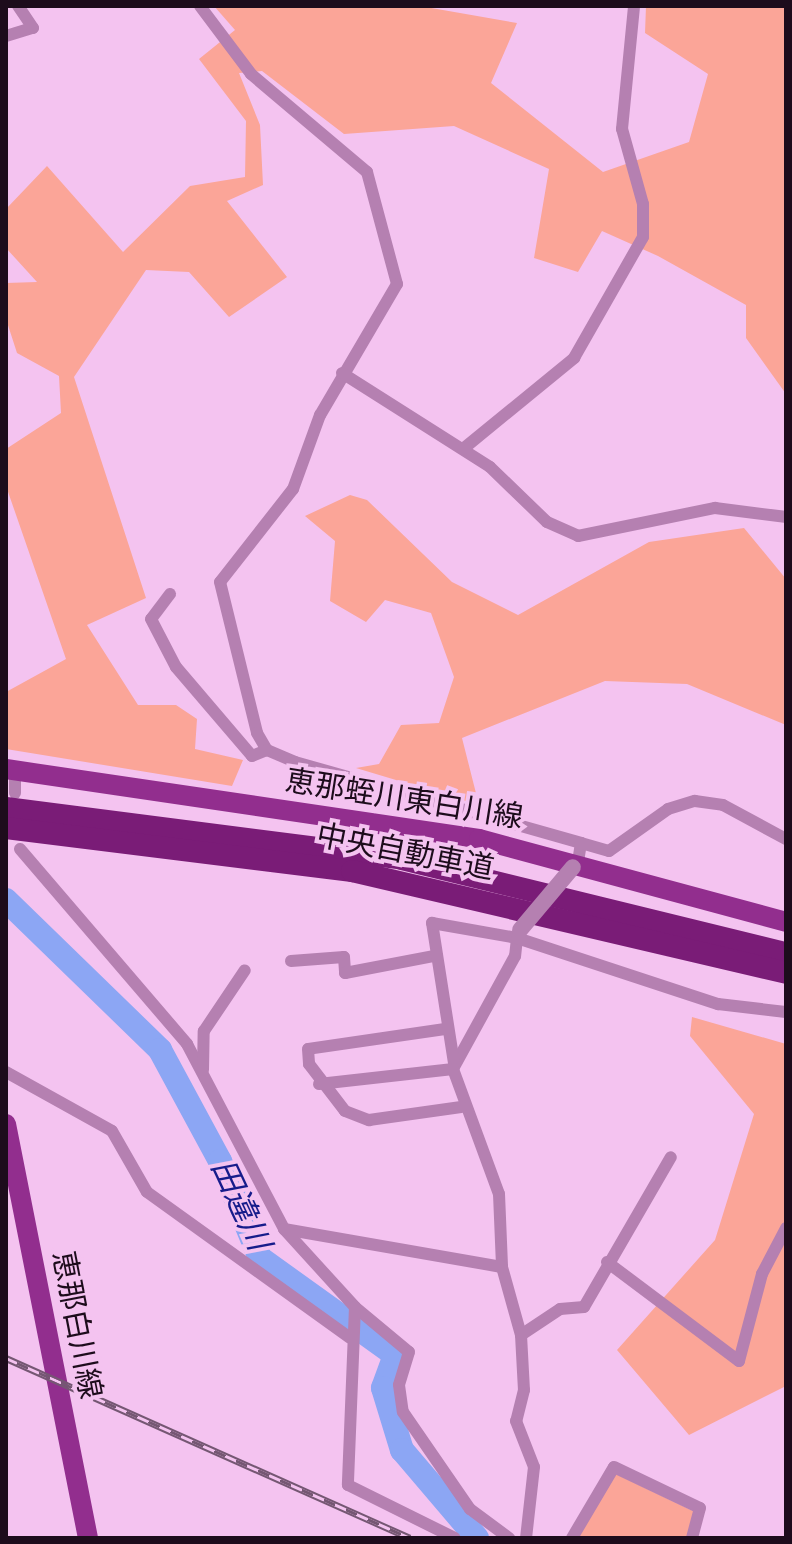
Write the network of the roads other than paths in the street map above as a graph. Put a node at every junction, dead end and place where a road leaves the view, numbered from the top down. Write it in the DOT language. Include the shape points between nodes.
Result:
graph roads {
  1 [pos="18,6"];
  2 [pos="200,6"];
  3 [pos="634,6"];
  4 [pos="6,36"];
  5 [pos="342,373"];
  6 [pos="463,449"];
  7 [pos="786,517"];
  8 [pos="170,594"];
  9 [pos="267,750"];
  10 [pos="10,770"];
  11 [pos="11,801"];
  12 [pos="6,828"];
  13 [pos="52,832"];
  14 [pos="786,839"];
  15 [pos="13,842"];
  16 [pos="577,857"];
  17 [pos="786,922"];
  18 [pos="518,934"];
  19 [pos="786,953"];
  20 [pos="434,956"];
  21 [pos="291,961"];
  22 [pos="245,970"];
  23 [pos="786,973"];
  24 [pos="786,1012"];
  25 [pos="445,1029"];
  26 [pos="454,1066"];
  27 [pos="6,1072"];
  28 [pos="203,1074"];
  29 [pos="319,1084"];
  30 [pos="461,1107"];
  31 [pos="6,1124"];
  32 [pos="671,1157"];
  33 [pos="786,1228"];
  34 [pos="284,1229"];
  35 [pos="607,1262"];
  36 [pos="502,1267"];
  37 [pos="355,1307"];
  38 [pos="521,1335"];
  39 [pos="350,1338"];
  40 [pos="486,1532"];
  41 [pos="88,1538"];
  42 [pos="455,1538"];
  43 [pos="509,1538"];
  44 [pos="526,1538"];
  45 [pos="572,1538"];
  46 [pos="692,1538"];
  1 -- 4 [label="street" via="33,28"];
  2 -- 5 [label="street" via="251,74 370,179 397,284"];
  3 -- 6 [label="street" via="622,129 643,204 643,237 574,358"];
  5 -- 6 [label="street"];
  5 -- 9 [label="street" via="293,489 220,582"];
  6 -- 7 [label="street" via="547,522 578,536 715,508"];
  8 -- 9 [label="street" via="151,619 176,667 252,756"];
  9 -- 16 [label="street"];
  10 -- 11 [label="street"];
  10 -- 16 [label="main road, 恵那蛭川東白川線"];
  11 -- 19 [label="highway, 中央自動車道" via="402,859"];
  12 -- 13 [label="highway, 中央自動車道"];
  13 -- 15 [label="highway"];
  13 -- 23 [label="highway, 中央自動車道" via="352,871"];
  14 -- 16 [label="street" via="723,805 695,801 668,809 609,851"];
  15 -- 28 [label="street" via="187,1044"];
  16 -- 17 [label="main road, 恵那蛭川東白川線"];
  16 -- 18 [label="street, bridge"];
  18 -- 20 [label="street" via="432,923"];
  18 -- 24 [label="street" via="718,1004"];
  18 -- 26 [label="street" via="515,956"];
  20 -- 21 [label="street" via="345,973 344,957"];
  20 -- 25 [label="street"];
  22 -- 28 [label="street" via="204,1031"];
  25 -- 26 [label="street"];
  25 -- 29 [label="street" via="308,1049"];
  26 -- 29 [label="street"];
  26 -- 30 [label="street"];
  27 -- 39 [label="street" via="112,1131 147,1192"];
  28 -- 34 [label="street"];
  29 -- 30 [label="street" via="345,1111 369,1120"];
  30 -- 36 [label="street" via="499,1194"];
  31 -- 41 [label="main road, 恵那白川線"];
  32 -- 35 [label="street"];
  33 -- 35 [label="street" via="762,1274 739,1361"];
  34 -- 36 [label="street"];
  34 -- 37 [label="street"];
  35 -- 38 [label="street" via="584,1307 560,1309"];
  36 -- 38 [label="street"];
  37 -- 39 [label="street"];
  37 -- 40 [label="street" via="409,1352 399,1385 403,1412"];
  38 -- 44 [label="street" via="524,1390 516,1421 534,1467"];
  39 -- 42 [label="street" via="348,1485"];
  40 -- 43 [label="street"];
  45 -- 46 [label="street" via="614,1467 700,1508"];
}
